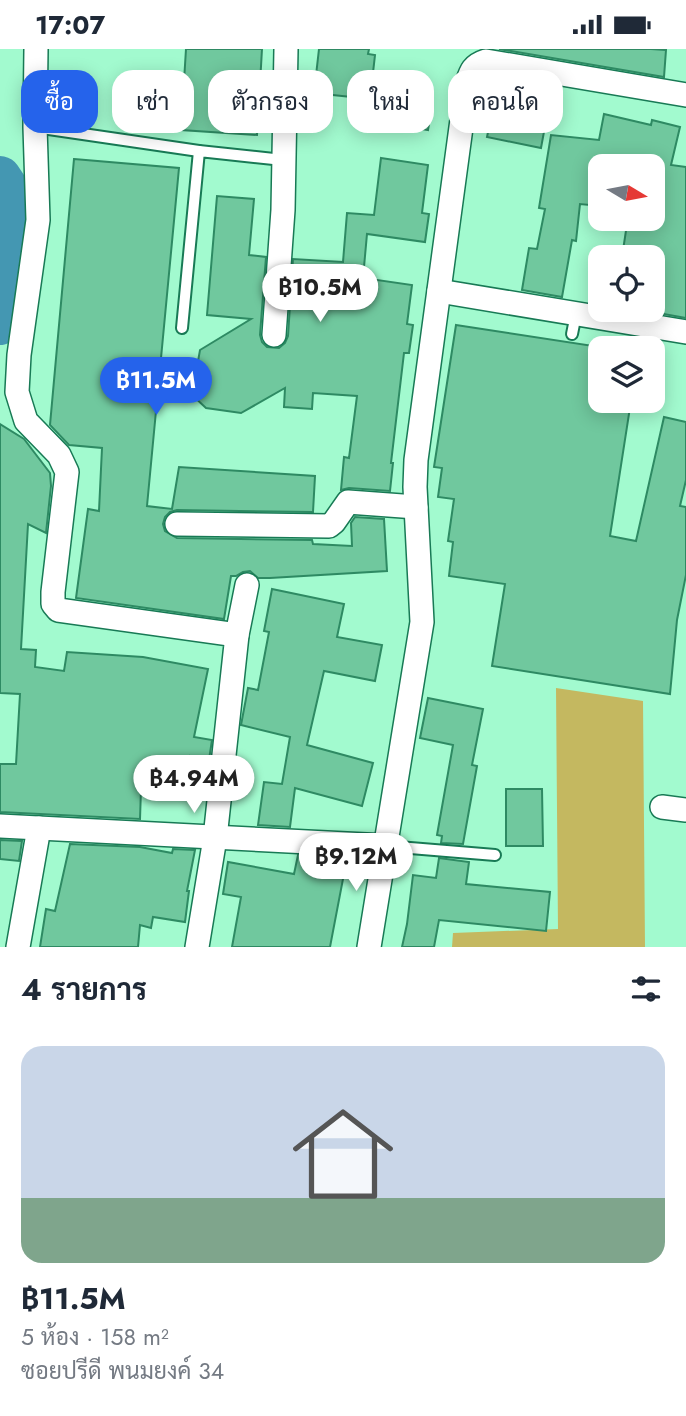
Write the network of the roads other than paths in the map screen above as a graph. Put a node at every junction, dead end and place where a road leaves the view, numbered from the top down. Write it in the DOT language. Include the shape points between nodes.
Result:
graph roads {
  1 [pos="36,49"];
  2 [pos="286,49"];
  3 [pos="36,70"];
  4 [pos="686,95"];
  5 [pos="35,133"];
  6 [pos="76,133"];
  7 [pos="199,151"];
  8 [pos="283,160"];
  9 [pos="439,291"];
  10 [pos="182,328"];
  11 [pos="686,332"];
  12 [pos="274,335"];
  13 [pos="416,507"];
  14 [pos="177,524"];
  15 [pos="247,585"];
  16 [pos="237,635"];
  17 [pos="662,807"];
  18 [pos="686,810"];
  19 [pos="0,826"];
  20 [pos="39,828"];
  21 [pos="215,838"];
  22 [pos="386,846"];
  23 [pos="495,855"];
  24 [pos="18,947"];
  25 [pos="197,947"];
  26 [pos="369,947"];
  1 -- 3 [label="street"];
  2 -- 8 [label="street" via="295,111"];
  4 -- 9 [label="street" via="486,61 477,64 467,83"];
  5 -- 16 [label="street" via="38,221 17,392 26,421 59,455 67,472 53,604 58,610"];
  6 -- 7 [label="lane"];
  7 -- 8 [label="lane"];
  7 -- 10 [label="lane"];
  8 -- 12 [label="street"];
  9 -- 11 [label="street" via="574,324"];
  9 -- 13 [label="street" via="416,460"];
  13 -- 14 [label="street" via="348,502 329,526"];
  13 -- 22 [label="street" via="422,622"];
  15 -- 16 [label="street"];
  16 -- 21 [label="street"];
  17 -- 18 [label="street"];
  19 -- 20 [label="street"];
  20 -- 21 [label="street"];
  20 -- 24 [label="street"];
  21 -- 22 [label="street"];
  21 -- 25 [label="street"];
  22 -- 23 [label="lane"];
  22 -- 26 [label="street"];
}
